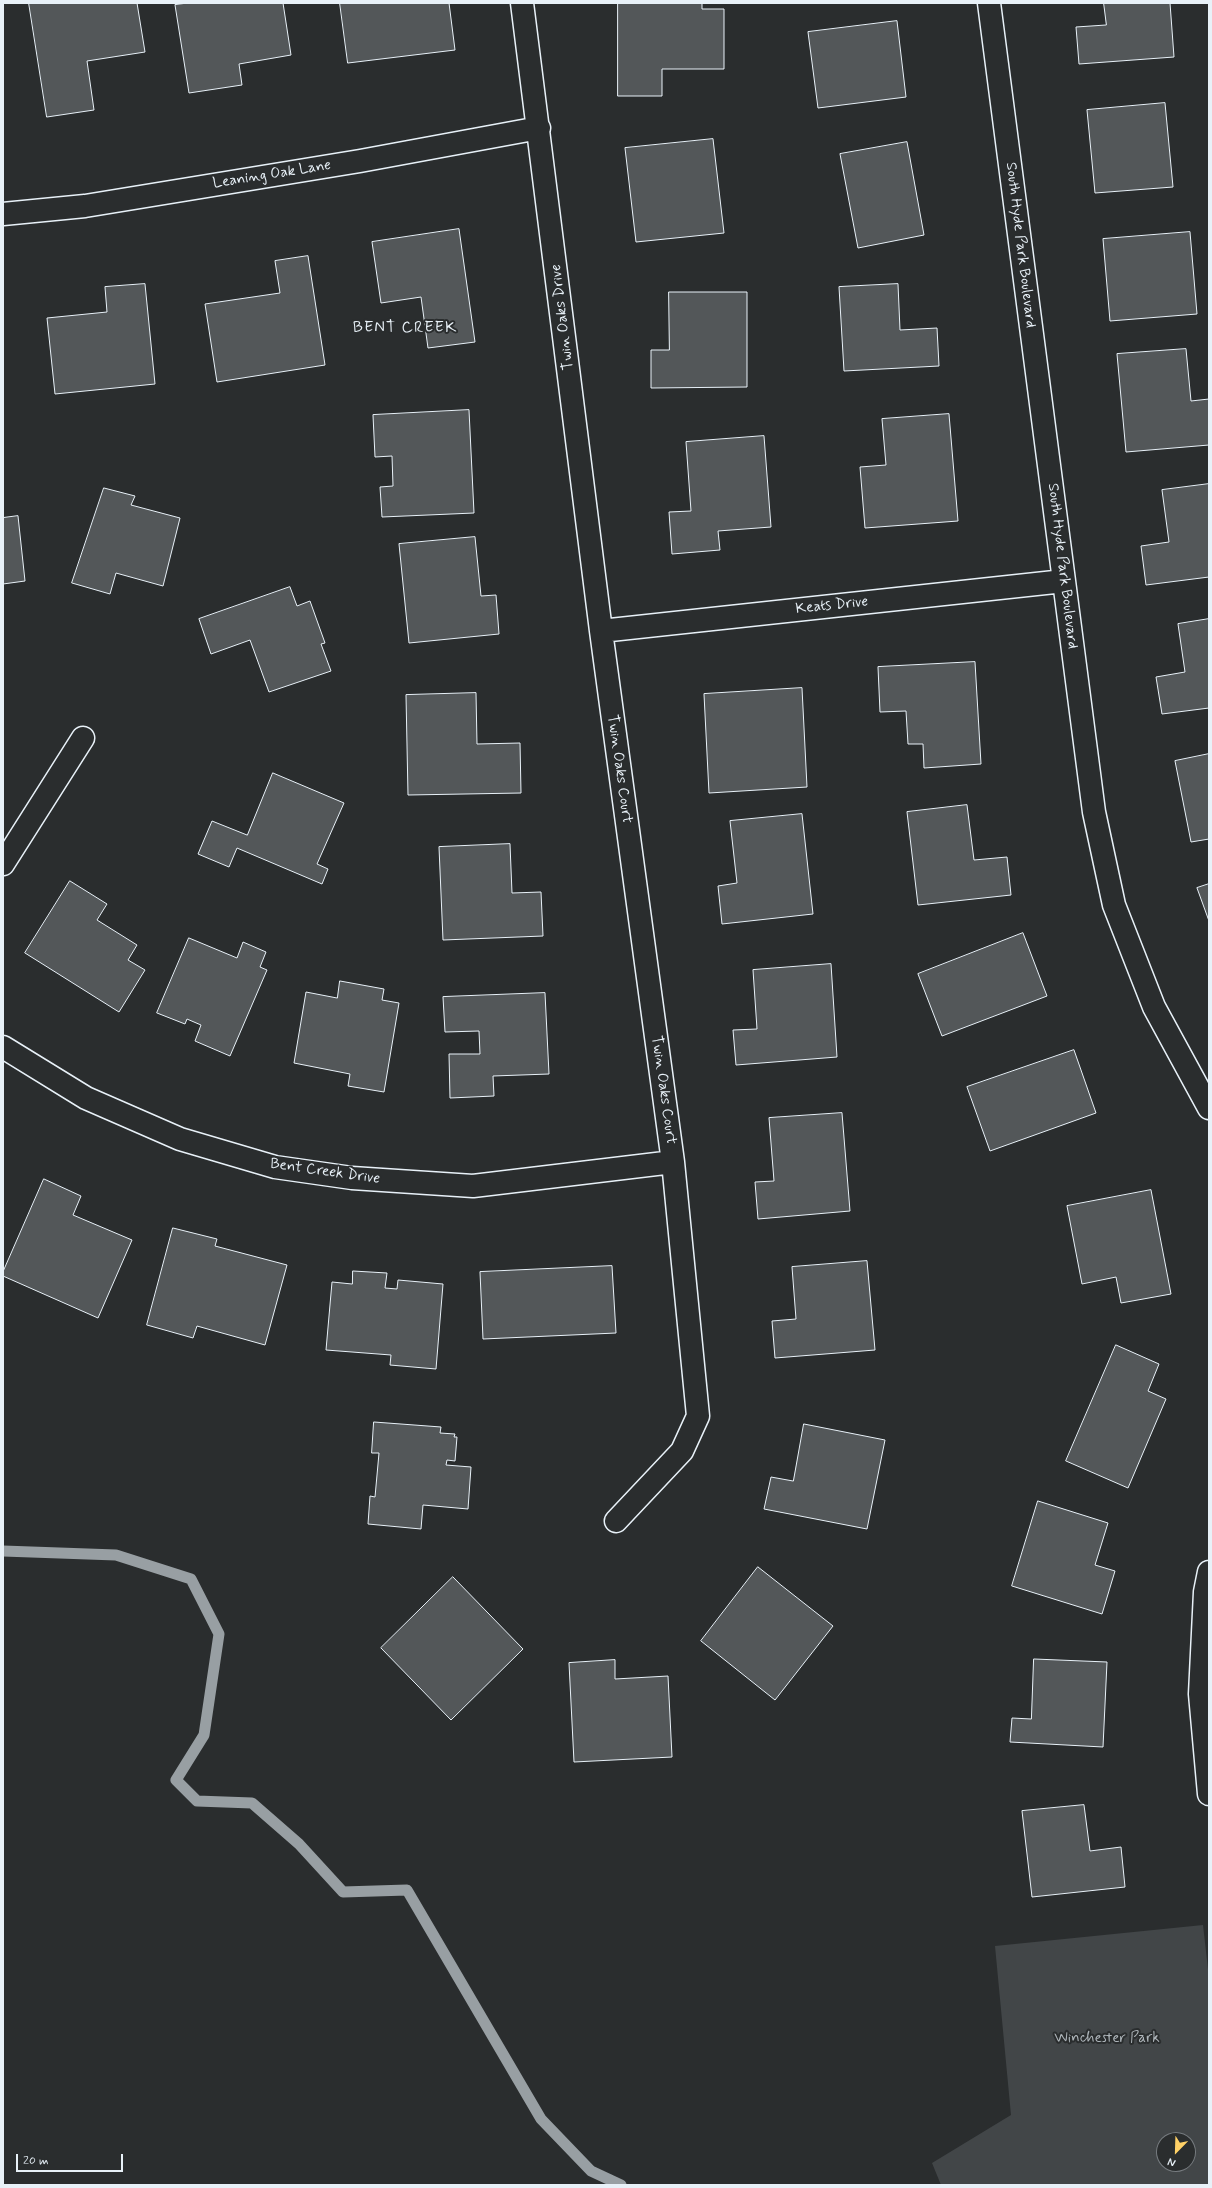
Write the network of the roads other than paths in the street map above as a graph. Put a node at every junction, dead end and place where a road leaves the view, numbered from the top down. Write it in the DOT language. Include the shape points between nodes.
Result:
graph roads {
  1 [pos="522,3"];
  2 [pos="989,3"];
  3 [pos="539,128"];
  4 [pos="3,214"];
  5 [pos="1064,581"];
  6 [pos="601,632"];
  7 [pos="83,738"];
  8 [pos="3,864"];
  9 [pos="3,1046"];
  10 [pos="1209,1108"];
  11 [pos="673,1162"];
  12 [pos="616,1521"];
  13 [pos="1209,1572"];
  14 [pos="1209,1794"];
  1 -- 3 [label="street, Twin Oaks Drive"];
  2 -- 5 [label="street, South Hyde Park Boulevard"];
  3 -- 4 [label="street, Leaning Oak Lane" via="360,161 85,206"];
  3 -- 6 [label="street, Twin Oaks Drive"];
  5 -- 6 [label="street, Keats Drive"];
  5 -- 10 [label="street, South Hyde Park Boulevard" via="1094,812 1114,905 1154,1007"];
  6 -- 11 [label="street, Twin Oaks Court"];
  7 -- 8 [label="street"];
  9 -- 11 [label="street, Bent Creek Drive" via="86,1098 180,1139 275,1167 352,1178 473,1186"];
  11 -- 12 [label="street, Twin Oaks Court" via="698,1416 682,1451"];
  13 -- 14 [label="street" via="1205,1592 1200,1694"];
}
